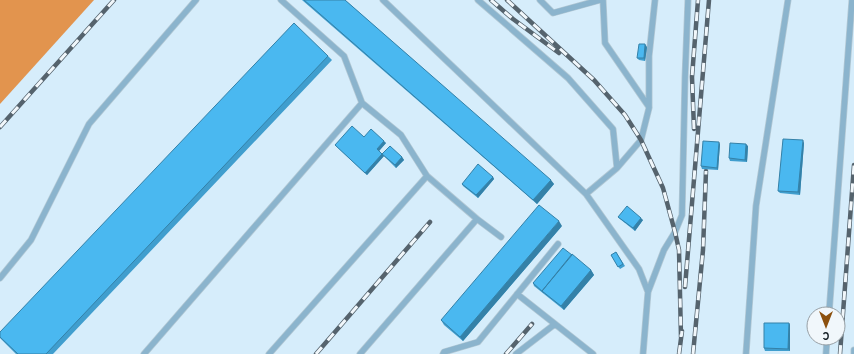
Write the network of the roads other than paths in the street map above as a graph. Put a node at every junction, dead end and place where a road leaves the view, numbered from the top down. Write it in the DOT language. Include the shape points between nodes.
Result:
graph roads {
  1 [pos="196,0"];
  2 [pos="281,0"];
  3 [pos="383,0"];
  4 [pos="478,0"];
  5 [pos="540,0"];
  6 [pos="600,0"];
  7 [pos="604,0"];
  8 [pos="654,0"];
  9 [pos="688,0"];
  10 [pos="788,0"];
  11 [pos="852,0"];
  12 [pos="362,103"];
  13 [pos="649,108"];
  14 [pos="617,168"];
  15 [pos="427,176"];
  16 [pos="586,194"];
  17 [pos="477,219"];
  18 [pos="501,237"];
  19 [pos="558,244"];
  20 [pos="0,278"];
  21 [pos="648,292"];
  22 [pos="517,294"];
  23 [pos="830,306"];
  24 [pos="555,324"];
  25 [pos="854,350"];
  26 [pos="144,354"];
  27 [pos="269,354"];
  28 [pos="360,354"];
  29 [pos="443,354"];
  30 [pos="516,354"];
  31 [pos="593,354"];
  32 [pos="643,354"];
  33 [pos="746,354"];
  34 [pos="854,354"];
  1 -- 20 [label="lane" via="89,124 31,240"];
  2 -- 12 [label="lane" via="344,56"];
  3 -- 16 [label="lane"];
  4 -- 14 [label="lane" via="568,78 613,129"];
  5 -- 6 [label="lane" via="552,13"];
  7 -- 13 [label="lane" via="604,43"];
  8 -- 13 [label="lane" via="649,56"];
  9 -- 21 [label="lane" via="682,215 664,250"];
  10 -- 33 [label="lane" via="756,206"];
  11 -- 23 [label="lane"];
  12 -- 15 [label="lane" via="401,135"];
  12 -- 26 [label="lane"];
  13 -- 14 [label="lane" via="641,140"];
  14 -- 16 [label="lane"];
  15 -- 17 [label="lane"];
  15 -- 27 [label="lane"];
  16 -- 21 [label="lane" via="639,269"];
  17 -- 18 [label="lane"];
  17 -- 28 [label="lane"];
  19 -- 22 [label="lane"];
  21 -- 32 [label="lane"];
  22 -- 24 [label="lane"];
  22 -- 29 [label="lane" via="478,342"];
  24 -- 30 [label="lane"];
  24 -- 31 [label="lane"];
  25 -- 34 [label="lane"];
}
